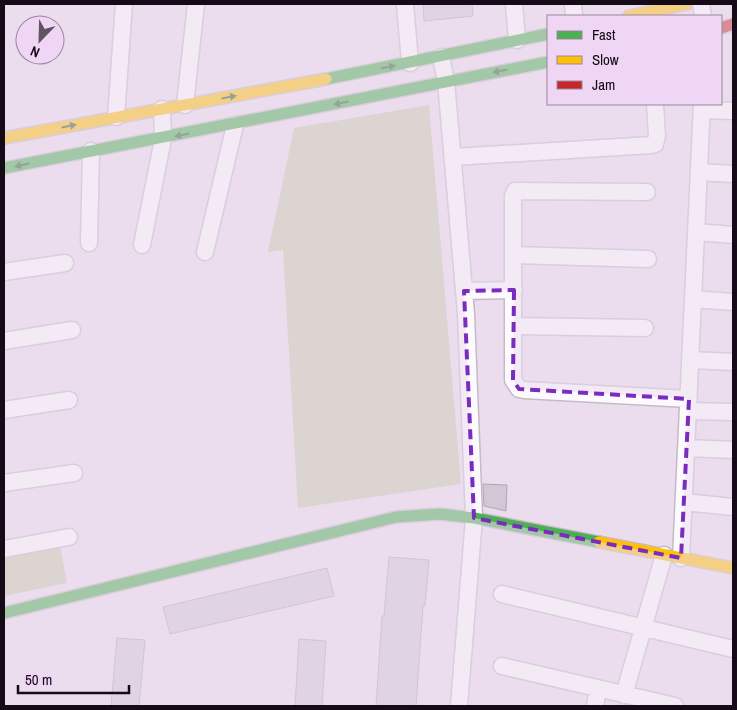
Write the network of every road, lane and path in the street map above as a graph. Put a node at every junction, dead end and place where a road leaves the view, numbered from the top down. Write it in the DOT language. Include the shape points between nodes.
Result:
graph roads {
  1 [pos="124,4"];
  2 [pos="196,4"];
  3 [pos="405,4"];
  4 [pos="514,4"];
  5 [pos="688,4"];
  6 [pos="635,11"];
  7 [pos="547,34"];
  8 [pos="517,40"];
  9 [pos="441,57"];
  10 [pos="547,62"];
  11 [pos="410,63"];
  12 [pos="446,81"];
  13 [pos="185,105"];
  14 [pos="655,105"];
  15 [pos="702,107"];
  16 [pos="162,109"];
  17 [pos="733,111"];
  18 [pos="116,117"];
  19 [pos="235,125"];
  20 [pos="4,138"];
  21 [pos="163,139"];
  22 [pos="91,151"];
  23 [pos="453,158"];
  24 [pos="4,168"];
  25 [pos="699,172"];
  26 [pos="733,174"];
  27 [pos="648,192"];
  28 [pos="696,232"];
  29 [pos="733,235"];
  30 [pos="89,243"];
  31 [pos="142,245"];
  32 [pos="205,252"];
  33 [pos="514,255"];
  34 [pos="648,259"];
  35 [pos="65,263"];
  36 [pos="4,272"];
  37 [pos="514,290"];
  38 [pos="464,291"];
  39 [pos="693,299"];
  40 [pos="733,302"];
  41 [pos="514,326"];
  42 [pos="645,328"];
  43 [pos="72,330"];
  44 [pos="4,341"];
  45 [pos="691,360"];
  46 [pos="733,362"];
  47 [pos="69,400"];
  48 [pos="689,405"];
  49 [pos="4,410"];
  50 [pos="733,412"];
  51 [pos="687,448"];
  52 [pos="733,450"];
  53 [pos="74,472"];
  54 [pos="4,483"];
  55 [pos="684,502"];
  56 [pos="733,506"];
  57 [pos="474,518"];
  58 [pos="69,537"];
  59 [pos="4,549"];
  60 [pos="664,555"];
  61 [pos="681,558"];
  62 [pos="733,568"];
  63 [pos="502,594"];
  64 [pos="4,613"];
  65 [pos="642,628"];
  66 [pos="733,649"];
  67 [pos="502,666"];
  68 [pos="598,689"];
  69 [pos="624,695"];
  70 [pos="459,706"];
  71 [pos="594,706"];
  72 [pos="675,706"];
  1 -- 18 [label="street"];
  2 -- 13 [label="street"];
  3 -- 11 [label="street"];
  4 -- 8 [label="street"];
  5 -- 6 [label="street"];
  7 -- 8 [label="street"];
  8 -- 9 [label="street"];
  9 -- 11 [label="street"];
  9 -- 12 [label="street"];
  10 -- 12 [label="street, one-way"];
  13 -- 11 [label="street, one-way"];
  12 -- 19 [label="street, one-way"];
  12 -- 23 [label="street"];
  13 -- 16 [label="street"];
  14 -- 23 [label="street" via="657,136 652,145"];
  15 -- 17 [label="street"];
  15 -- 25 [label="street"];
  16 -- 18 [label="street"];
  16 -- 21 [label="street"];
  20 -- 18 [label="street, one-way"];
  19 -- 21 [label="street, one-way"];
  19 -- 32 [label="street"];
  21 -- 22 [label="street"];
  21 -- 31 [label="street"];
  22 -- 24 [label="street, one-way"];
  22 -- 30 [label="street"];
  23 -- 38 [label="street"];
  25 -- 26 [label="street"];
  25 -- 28 [label="street"];
  27 -- 33 [label="street" via="518,190 513,196"];
  28 -- 29 [label="street"];
  28 -- 39 [label="street"];
  33 -- 34 [label="street"];
  33 -- 37 [label="street"];
  35 -- 36 [label="street"];
  37 -- 38 [label="street"];
  37 -- 41 [label="street"];
  38 -- 57 [label="street"];
  39 -- 40 [label="street"];
  39 -- 45 [label="street"];
  41 -- 42 [label="street"];
  41 -- 48 [label="street" via="514,380 519,389"];
  43 -- 44 [label="street"];
  45 -- 46 [label="street"];
  45 -- 48 [label="street"];
  47 -- 49 [label="street"];
  48 -- 50 [label="street"];
  48 -- 51 [label="street"];
  51 -- 52 [label="street"];
  51 -- 55 [label="street"];
  53 -- 54 [label="street"];
  55 -- 56 [label="street"];
  55 -- 61 [label="street"];
  57 -- 60 [label="street"];
  57 -- 64 [label="street" via="440,514 396,516"];
  57 -- 70 [label="street"];
  58 -- 59 [label="street"];
  60 -- 61 [label="street"];
  60 -- 65 [label="street"];
  61 -- 62 [label="street"];
  63 -- 65 [label="street"];
  65 -- 66 [label="street"];
  65 -- 69 [label="street"];
  67 -- 68 [label="street"];
  68 -- 69 [label="street"];
  68 -- 71 [label="street"];
  69 -- 72 [label="street"];
}
